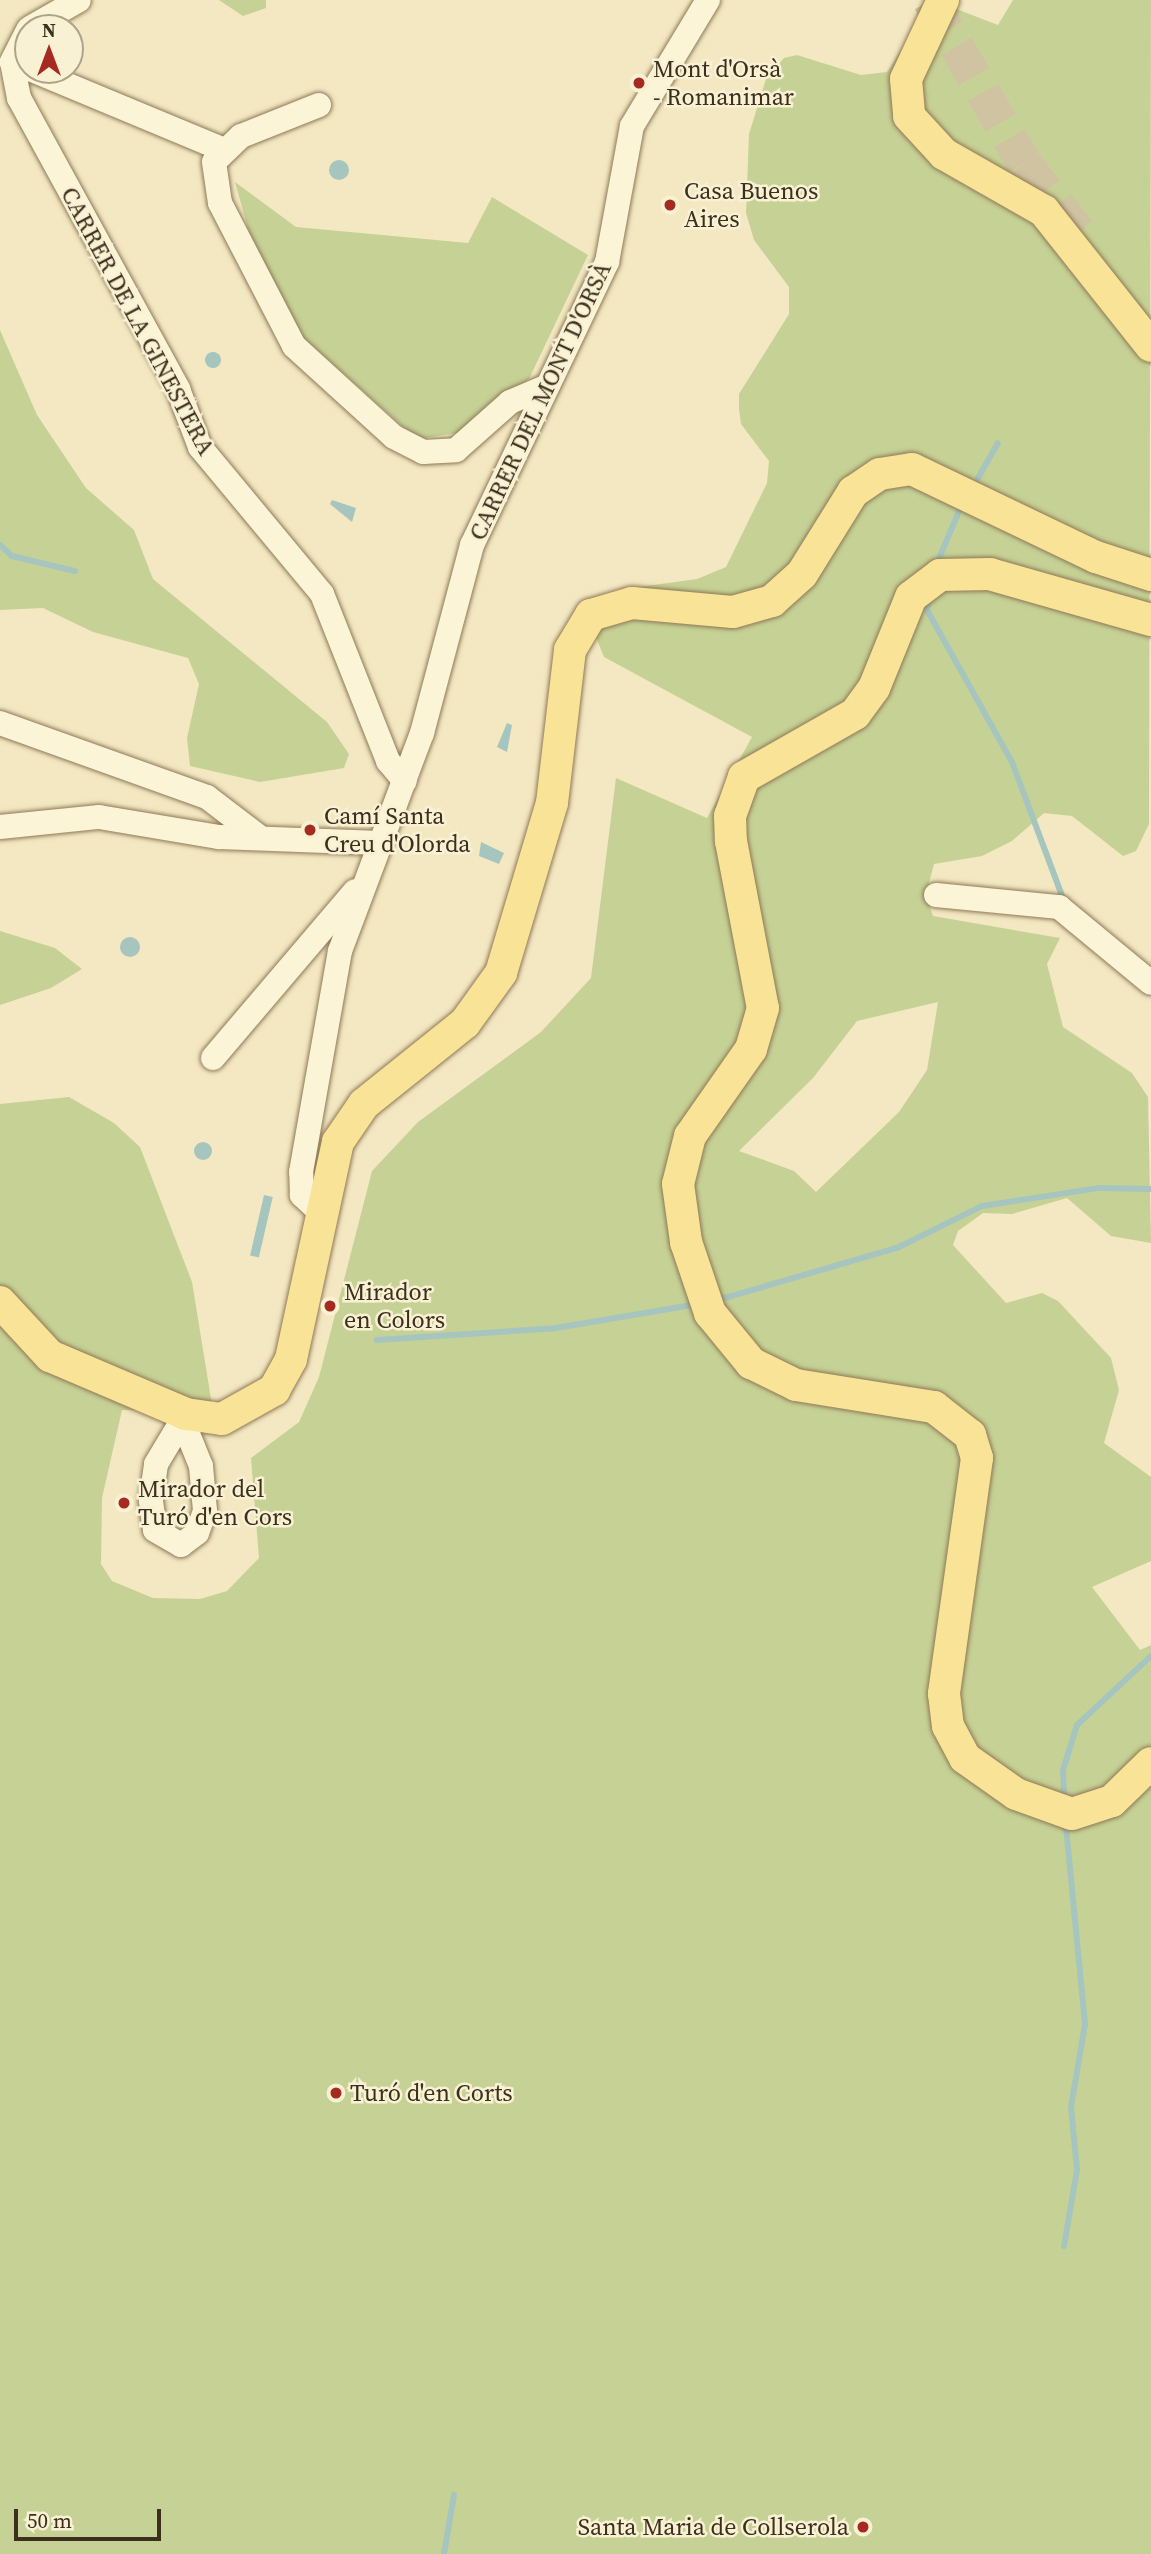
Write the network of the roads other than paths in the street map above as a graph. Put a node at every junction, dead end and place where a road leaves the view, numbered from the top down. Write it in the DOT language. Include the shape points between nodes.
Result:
graph roads {
  1 [pos="79,0"];
  2 [pos="708,0"];
  3 [pos="943,0"];
  4 [pos="55,14"];
  5 [pos="21,84"];
  6 [pos="65,84"];
  7 [pos="319,105"];
  8 [pos="222,149"];
  9 [pos="1151,346"];
  10 [pos="546,387"];
  11 [pos="1151,575"];
  12 [pos="1151,620"];
  13 [pos="0,723"];
  14 [pos="405,780"];
  15 [pos="0,827"];
  16 [pos="258,836"];
  17 [pos="380,843"];
  18 [pos="366,879"];
  19 [pos="936,895"];
  20 [pos="1151,983"];
  21 [pos="213,1058"];
  22 [pos="320,1212"];
  23 [pos="0,1302"];
  24 [pos="1151,1763"];
  1 -- 4 [label="street"];
  2 -- 10 [label="street, CARRER DEL MONT D'ORSÀ" via="632,126 607,262"];
  3 -- 9 [label="main road" via="906,79 909,116 944,154 1044,211"];
  5 -- 14 [label="street, CARRER DE LA GINESTERA" via="19,99 178,389 200,447 322,594 388,761"];
  6 -- 8 [label="street"];
  7 -- 8 [label="street"];
  8 -- 10 [label="street" via="214,175 220,203 288,337 402,443 433,453 456,450 510,402"];
  10 -- 14 [label="street, CARRER DEL MONT D'ORSÀ" via="472,545"];
  11 -- 22 [label="main road" via="1096,557 926,472 904,470 880,474 853,492 802,574 772,601 733,612 632,603 592,615 570,650 552,803 501,973 465,1023 349,1122 328,1171"];
  12 -- 24 [label="main road" via="990,574 940,575 911,597 874,688 855,714 744,777 730,816 730,841 760,969 762,1016 751,1049 690,1136 678,1184 687,1242 710,1314 751,1363 796,1385 934,1407 970,1435 977,1458 944,1694 948,1726 965,1758 1016,1794 1072,1814 1112,1801"];
  13 -- 16 [label="street" via="207,797"];
  14 -- 17 [label="street, CARRER DEL MONT D'ORSÀ"];
  15 -- 16 [label="street" via="99,817 219,837"];
  16 -- 17 [label="street"];
  17 -- 18 [label="street, CARRER DEL MONT D'ORSÀ"];
  18 -- 21 [label="street"];
  18 -- 22 [label="street, CARRER DEL MONT D'ORSÀ" via="340,951 304,1152 302,1195"];
  19 -- 20 [label="street" via="1059,907"];
  22 -- 23 [label="main road" via="284,1377 239,1415 185,1419 50,1356"];
}
